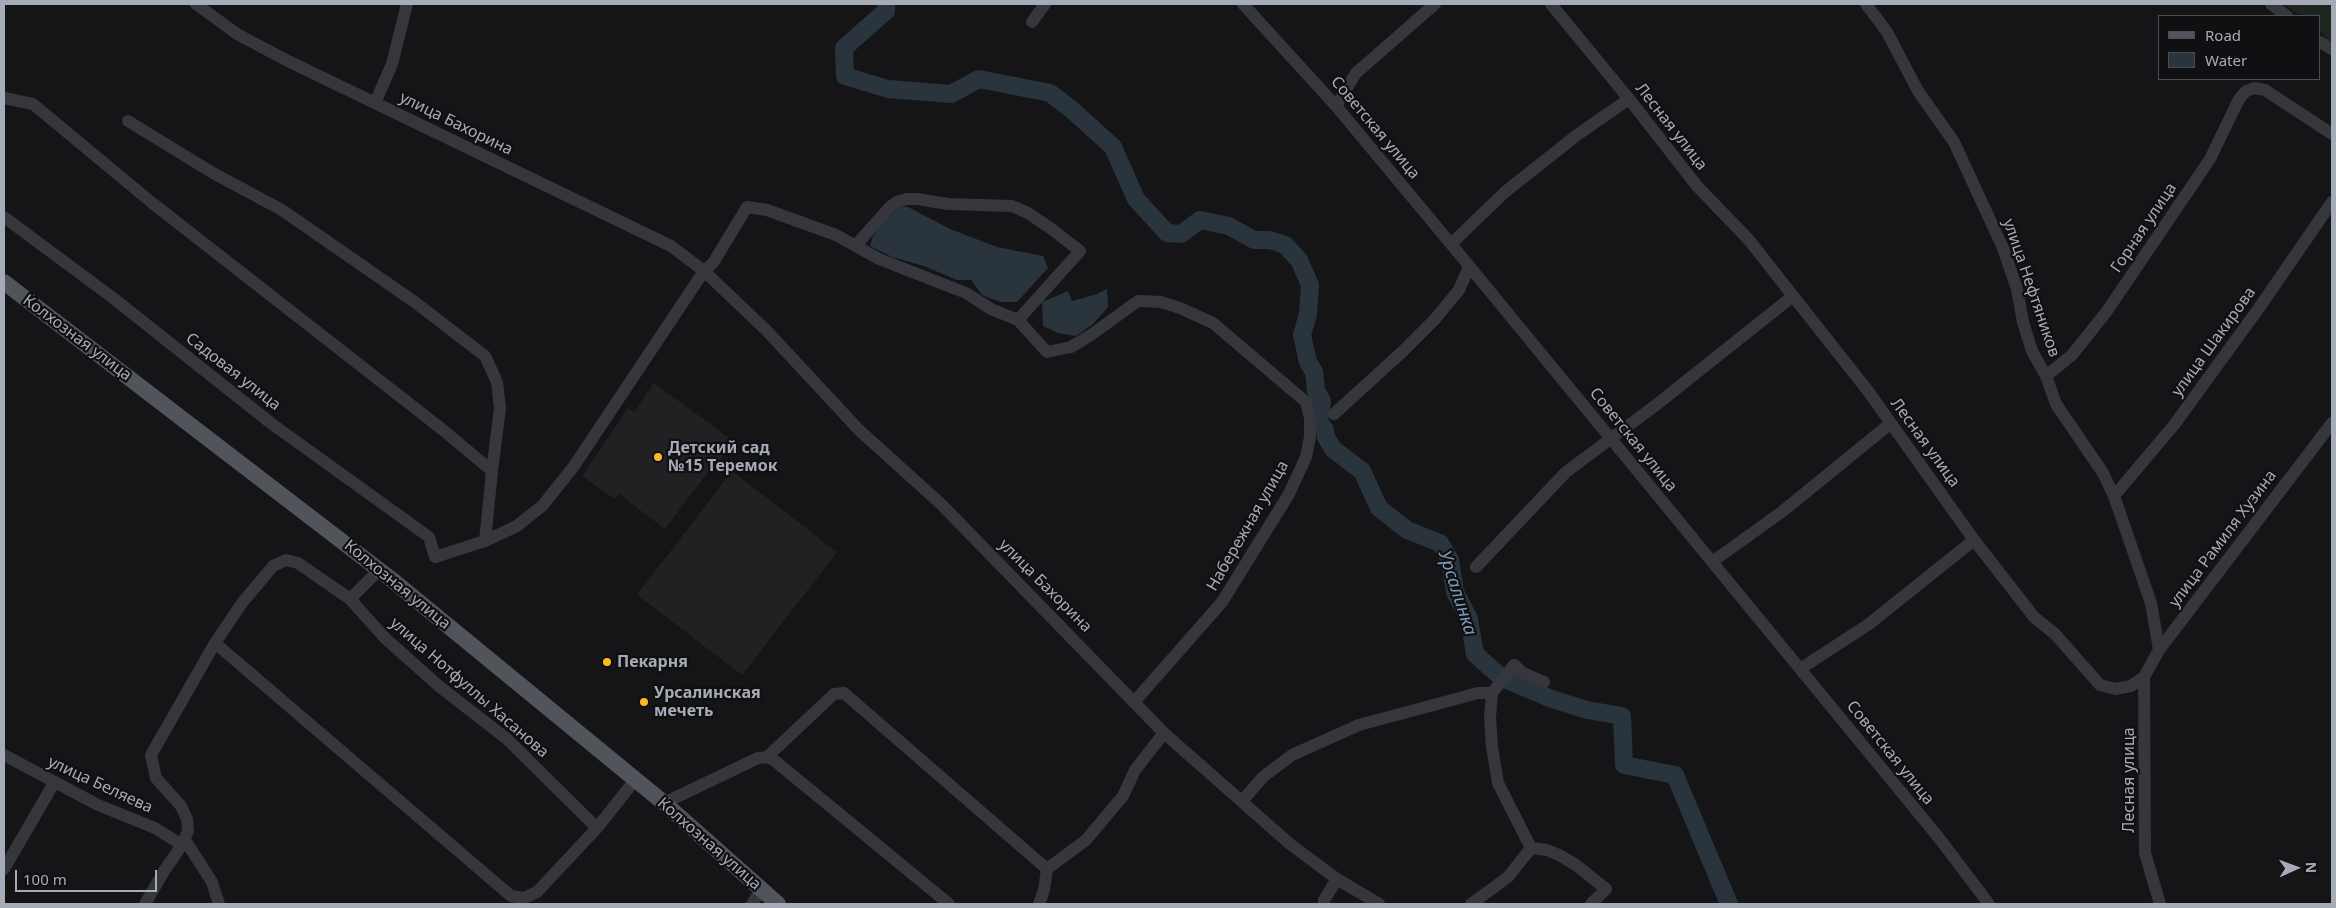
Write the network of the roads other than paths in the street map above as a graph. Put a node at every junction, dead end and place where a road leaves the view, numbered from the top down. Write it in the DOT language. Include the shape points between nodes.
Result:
graph roads {
  1 [pos="196,4"];
  2 [pos="407,4"];
  3 [pos="1045,4"];
  4 [pos="1244,4"];
  5 [pos="1435,4"];
  6 [pos="1551,4"];
  7 [pos="1866,4"];
  8 [pos="2271,4"];
  9 [pos="2285,15"];
  10 [pos="1032,22"];
  11 [pos="2321,43"];
  12 [pos="2332,49"];
  13 [pos="4,98"];
  14 [pos="1629,99"];
  15 [pos="375,103"];
  16 [pos="1336,106"];
  17 [pos="128,121"];
  18 [pos="2332,134"];
  19 [pos="2332,202"];
  20 [pos="4,217"];
  21 [pos="1451,244"];
  22 [pos="855,246"];
  23 [pos="1469,267"];
  24 [pos="704,271"];
  25 [pos="4,282"];
  26 [pos="1793,296"];
  27 [pos="1018,320"];
  28 [pos="2046,376"];
  29 [pos="1334,414"];
  30 [pos="1891,423"];
  31 [pos="2332,423"];
  32 [pos="1610,438"];
  33 [pos="492,472"];
  34 [pos="2114,496"];
  35 [pos="1974,540"];
  36 [pos="484,541"];
  37 [pos="1712,562"];
  38 [pos="1476,567"];
  39 [pos="379,570"];
  40 [pos="350,599"];
  41 [pos="214,643"];
  42 [pos="2159,650"];
  43 [pos="1800,669"];
  44 [pos="2144,677"];
  45 [pos="1544,682"];
  46 [pos="1492,693"];
  47 [pos="1135,701"];
  48 [pos="1164,733"];
  49 [pos="4,755"];
  50 [pos="766,757"];
  51 [pos="635,780"];
  52 [pos="54,783"];
  53 [pos="1242,801"];
  54 [pos="664,803"];
  55 [pos="596,828"];
  56 [pos="183,843"];
  57 [pos="1531,848"];
  58 [pos="4,869"];
  59 [pos="1046,869"];
  60 [pos="1337,879"];
  61 [pos="761,890"];
  62 [pos="145,904"];
  63 [pos="219,904"];
  64 [pos="752,904"];
  65 [pos="778,904"];
  66 [pos="949,904"];
  67 [pos="1039,904"];
  68 [pos="1324,904"];
  69 [pos="1379,904"];
  70 [pos="1471,904"];
  71 [pos="1591,904"];
  72 [pos="1989,904"];
  73 [pos="2160,904"];
  1 -- 15 [label="street, улица Бахорина" via="237,34"];
  2 -- 15 [label="street" via="392,64"];
  3 -- 10 [label="street"];
  4 -- 16 [label="street, Советская улица"];
  5 -- 16 [label="street" via="1356,73"];
  6 -- 14 [label="street, Лесная улица"];
  7 -- 28 [label="street, улица Нефтяников" via="1887,32 1918,91 1954,142 2004,248 2032,351"];
  8 -- 9 [label="street"];
  11 -- 12 [label="street"];
  13 -- 33 [label="street" via="33,104 151,202 443,430"];
  14 -- 21 [label="street" via="1505,192"];
  14 -- 26 [label="street, Лесная улица" via="1698,186 1749,240"];
  15 -- 24 [label="street, улица Бахорина" via="671,246"];
  16 -- 21 [label="street, Советская улица"];
  17 -- 33 [label="street" via="282,210 485,356 498,382 500,408"];
  18 -- 28 [label="street, Горная улица" via="2273,95 2254,88 2246,91 2210,159 2106,311 2072,355"];
  19 -- 34 [label="street, улица Шакирова" via="2174,425"];
  20 -- 36 [label="street, Садовая улица" via="113,298 272,424 429,537 435,556"];
  21 -- 23 [label="street, Советская улица"];
  22 -- 24 [label="street" via="836,235 767,210 746,207 713,263"];
  22 -- 27 [label="street" via="878,259 966,293 991,309"];
  22 -- 27 [label="street" via="890,207 906,199 1012,206 1028,213 1080,251"];
  23 -- 29 [label="street" via="1459,290 1434,319"];
  23 -- 32 [label="street, Советская улица"];
  24 -- 36 [label="street" via="574,466 542,505 517,526"];
  24 -- 47 [label="street, улица Бахорина" via="767,331 859,430 941,504"];
  25 -- 39 [label="main road, Колхозная улица"];
  26 -- 30 [label="street, Лесная улица"];
  26 -- 32 [label="street"];
  27 -- 47 [label="street, Набережная улица" via="1047,352 1060,351 1092,336 1138,301 1161,302 1213,323 1306,402 1310,437 1306,457 1290,494 1222,602"];
  28 -- 34 [label="street, улица Нефтяников" via="2056,404"];
  30 -- 35 [label="street, Лесная улица"];
  30 -- 37 [label="street" via="1783,511"];
  31 -- 42 [label="street, улица Рамиля Хузина"];
  32 -- 37 [label="street, Советская улица"];
  32 -- 38 [label="street" via="1566,472"];
  33 -- 36 [label="street"];
  34 -- 42 [label="street, улица Нефтяников" via="2151,603"];
  35 -- 43 [label="street" via="1869,624"];
  35 -- 44 [label="street, Лесная улица" via="2034,617 2055,634 2100,685 2115,689 2131,686"];
  37 -- 43 [label="street, Советская улица"];
  39 -- 40 [label="street"];
  39 -- 51 [label="main road, Колхозная улица"];
  40 -- 41 [label="street, улица Нотфуллы Хасанова" via="298,563 286,560 273,566"];
  40 -- 55 [label="street, улица Нотфуллы Хасанова" via="385,638 440,687 507,739"];
  41 -- 55 [label="street" via="511,896 524,898 537,892"];
  41 -- 56 [label="street" via="151,754 156,778 181,806 187,819 188,831"];
  42 -- 44 [label="street, улица Рамиля Хузина"];
  43 -- 72 [label="street, Советская улица"];
  44 -- 73 [label="street, Лесная улица" via="2146,853"];
  45 -- 46 [label="street" via="1514,665"];
  46 -- 53 [label="street" via="1478,693 1359,725 1292,756 1263,777"];
  46 -- 57 [label="street" via="1490,718 1498,783"];
  47 -- 48 [label="street, улица Бахорина"];
  48 -- 53 [label="street, улица Бахорина"];
  48 -- 59 [label="street" via="1135,770 1124,796 1086,840"];
  49 -- 52 [label="street, улица Беляева"];
  50 -- 54 [label="street"];
  50 -- 59 [label="street" via="834,694 844,693"];
  50 -- 66 [label="street" via="775,761"];
  51 -- 54 [label="main road, Колхозная улица"];
  51 -- 55 [label="street"];
  52 -- 56 [label="street, улица Беляева"];
  52 -- 58 [label="street"];
  53 -- 60 [label="street, улица Бахорина" via="1290,844"];
  54 -- 61 [label="main road, Колхозная улица"];
  56 -- 62 [label="street"];
  56 -- 63 [label="street, улица Беляева" via="212,882"];
  57 -- 70 [label="street" via="1508,877"];
  57 -- 71 [label="street" via="1559,855 1606,888"];
  59 -- 67 [label="street"];
  60 -- 68 [label="street"];
  60 -- 69 [label="street, улица Бахорина"];
  61 -- 64 [label="street"];
  61 -- 65 [label="main road, Колхозная улица"];
}
